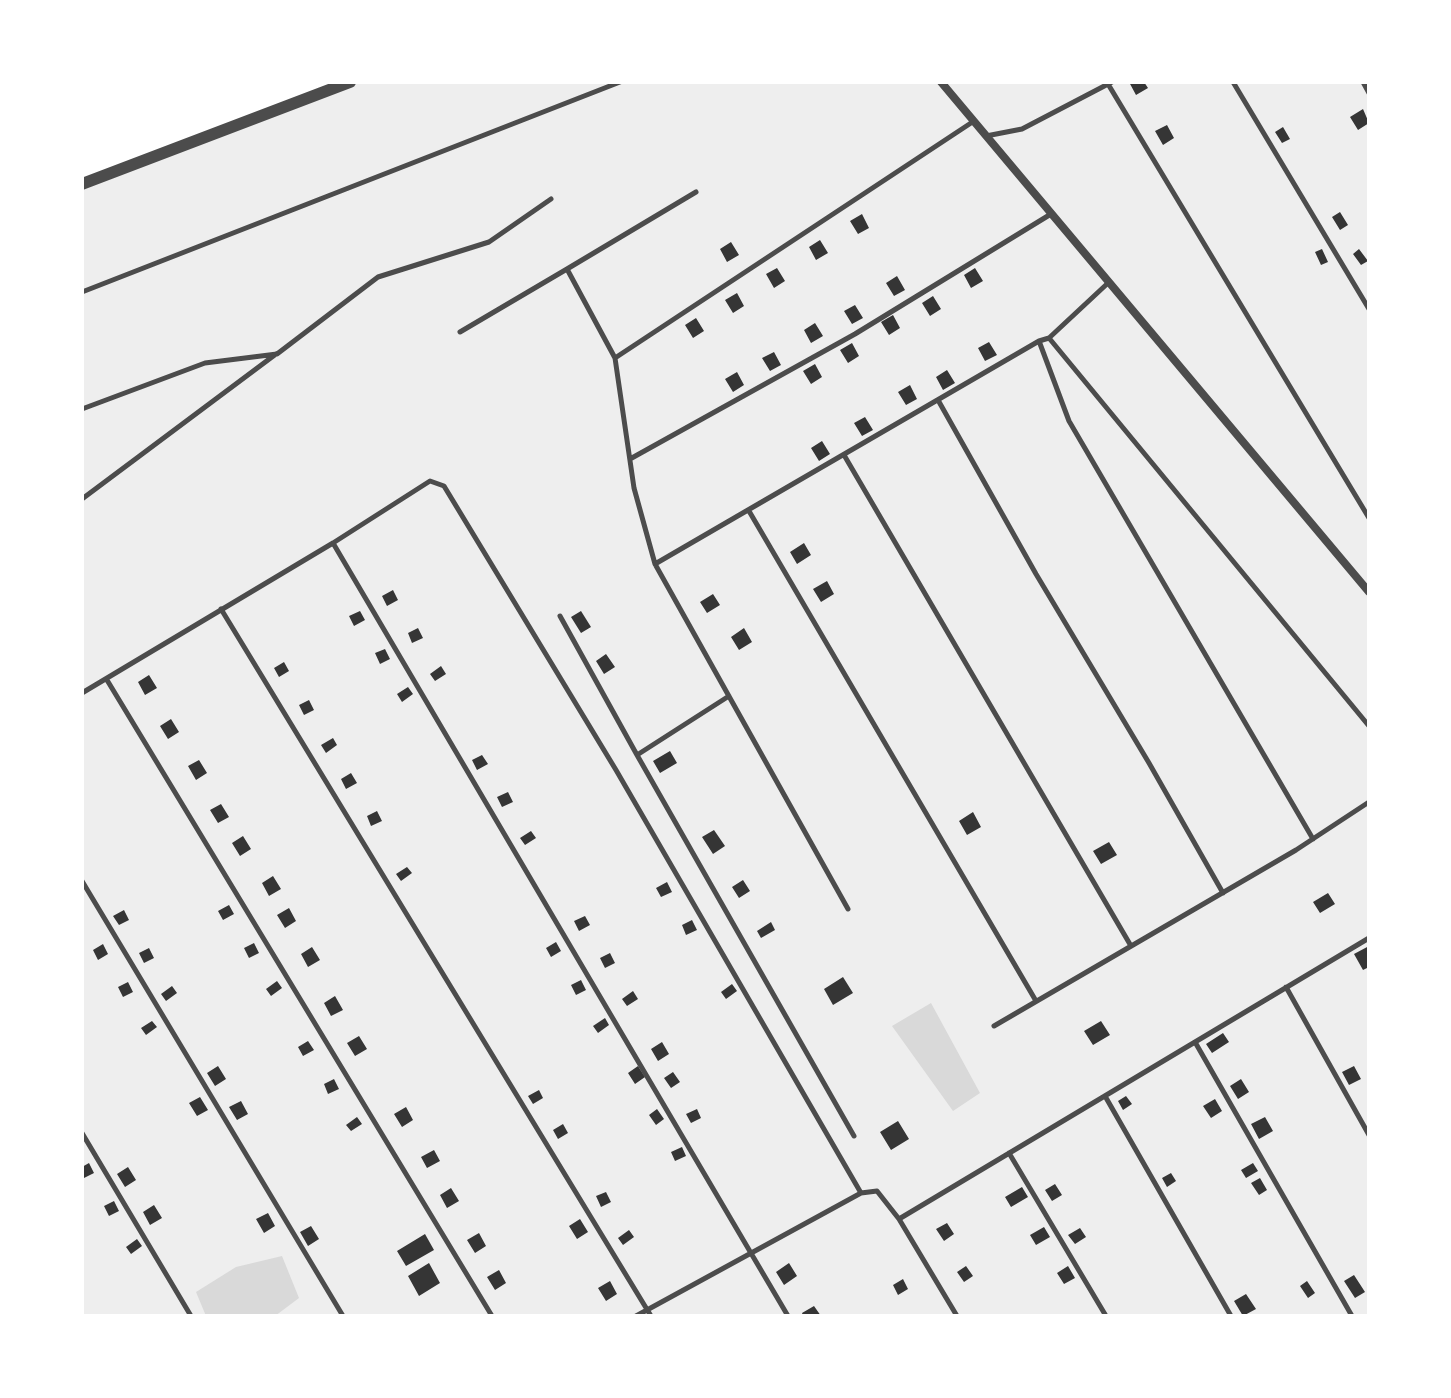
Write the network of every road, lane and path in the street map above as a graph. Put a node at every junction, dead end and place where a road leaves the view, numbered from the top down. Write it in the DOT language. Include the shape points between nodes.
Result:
graph roads {
  1 [pos="350,82"];
  2 [pos="620,82"];
  3 [pos="941,82"];
  4 [pos="1233,82"];
  5 [pos="1363,82"];
  6 [pos="1110,83"];
  7 [pos="1369,93"];
  8 [pos="974,121"];
  9 [pos="986,136"];
  10 [pos="82,184"];
  11 [pos="696,192"];
  12 [pos="551,199"];
  13 [pos="1052,214"];
  14 [pos="567,269"];
  15 [pos="1109,282"];
  16 [pos="82,292"];
  17 [pos="1369,309"];
  18 [pos="460,332"];
  19 [pos="1049,338"];
  20 [pos="1039,341"];
  21 [pos="277,354"];
  22 [pos="615,358"];
  23 [pos="938,400"];
  24 [pos="82,409"];
  25 [pos="844,455"];
  26 [pos="630,459"];
  27 [pos="82,499"];
  28 [pos="749,511"];
  29 [pos="1369,518"];
  30 [pos="333,543"];
  31 [pos="655,564"];
  32 [pos="1369,592"];
  33 [pos="221,609"];
  34 [pos="560,616"];
  35 [pos="107,680"];
  36 [pos="82,693"];
  37 [pos="729,696"];
  38 [pos="1369,726"];
  39 [pos="637,755"];
  40 [pos="1369,802"];
  41 [pos="1313,839"];
  42 [pos="82,881"];
  43 [pos="1223,893"];
  44 [pos="848,909"];
  45 [pos="1369,938"];
  46 [pos="1131,946"];
  47 [pos="1286,987"];
  48 [pos="1036,1001"];
  49 [pos="994,1026"];
  50 [pos="1195,1042"];
  51 [pos="1105,1096"];
  52 [pos="82,1133"];
  53 [pos="1369,1135"];
  54 [pos="854,1136"];
  55 [pos="1009,1153"];
  56 [pos="861,1193"];
  57 [pos="899,1219"];
  58 [pos="751,1253"];
  59 [pos="649,1313"];
  60 [pos="191,1316"];
  61 [pos="343,1316"];
  62 [pos="492,1316"];
  63 [pos="636,1316"];
  64 [pos="788,1316"];
  65 [pos="957,1316"];
  66 [pos="1106,1316"];
  67 [pos="1231,1316"];
  68 [pos="1352,1316"];
  1 -- 10 [label="street"];
  2 -- 16 [label="lane"];
  3 -- 8 [label="street"];
  4 -- 17 [label="lane"];
  5 -- 7 [label="lane"];
  6 -- 9 [label="lane" via="1022,129"];
  6 -- 29 [label="lane"];
  8 -- 9 [label="street"];
  8 -- 22 [label="lane"];
  9 -- 13 [label="street"];
  11 -- 14 [label="lane"];
  12 -- 21 [label="lane" via="489,242 378,277"];
  13 -- 15 [label="street"];
  13 -- 26 [label="lane" via="855,334"];
  14 -- 18 [label="lane"];
  14 -- 22 [label="lane"];
  15 -- 19 [label="lane"];
  15 -- 32 [label="street"];
  19 -- 20 [label="lane"];
  19 -- 38 [label="lane"];
  20 -- 23 [label="lane"];
  20 -- 41 [label="lane" via="1069,421"];
  21 -- 24 [label="lane" via="205,363"];
  21 -- 27 [label="lane"];
  22 -- 26 [label="lane"];
  23 -- 25 [label="lane"];
  23 -- 43 [label="lane"];
  25 -- 28 [label="lane"];
  25 -- 46 [label="lane"];
  26 -- 31 [label="lane"];
  28 -- 31 [label="lane"];
  28 -- 48 [label="lane"];
  30 -- 33 [label="lane"];
  30 -- 56 [label="lane" via="430,481 444,486"];
  30 -- 58 [label="lane"];
  31 -- 37 [label="lane"];
  33 -- 35 [label="lane"];
  33 -- 59 [label="lane"];
  34 -- 39 [label="lane"];
  35 -- 36 [label="lane"];
  35 -- 62 [label="lane"];
  37 -- 39 [label="lane"];
  37 -- 44 [label="lane"];
  39 -- 54 [label="lane"];
  40 -- 41 [label="lane"];
  41 -- 43 [label="lane"];
  42 -- 61 [label="lane"];
  43 -- 46 [label="lane"];
  45 -- 47 [label="lane"];
  46 -- 48 [label="lane"];
  47 -- 50 [label="lane"];
  47 -- 53 [label="lane"];
  48 -- 49 [label="lane"];
  50 -- 51 [label="lane"];
  50 -- 68 [label="lane"];
  51 -- 55 [label="lane"];
  51 -- 67 [label="lane"];
  52 -- 60 [label="lane"];
  55 -- 57 [label="lane"];
  55 -- 66 [label="lane"];
  56 -- 57 [label="lane" via="877,1191"];
  56 -- 58 [label="lane"];
  57 -- 65 [label="lane"];
  58 -- 59 [label="lane"];
  58 -- 64 [label="lane"];
  59 -- 63 [label="lane"];
}
